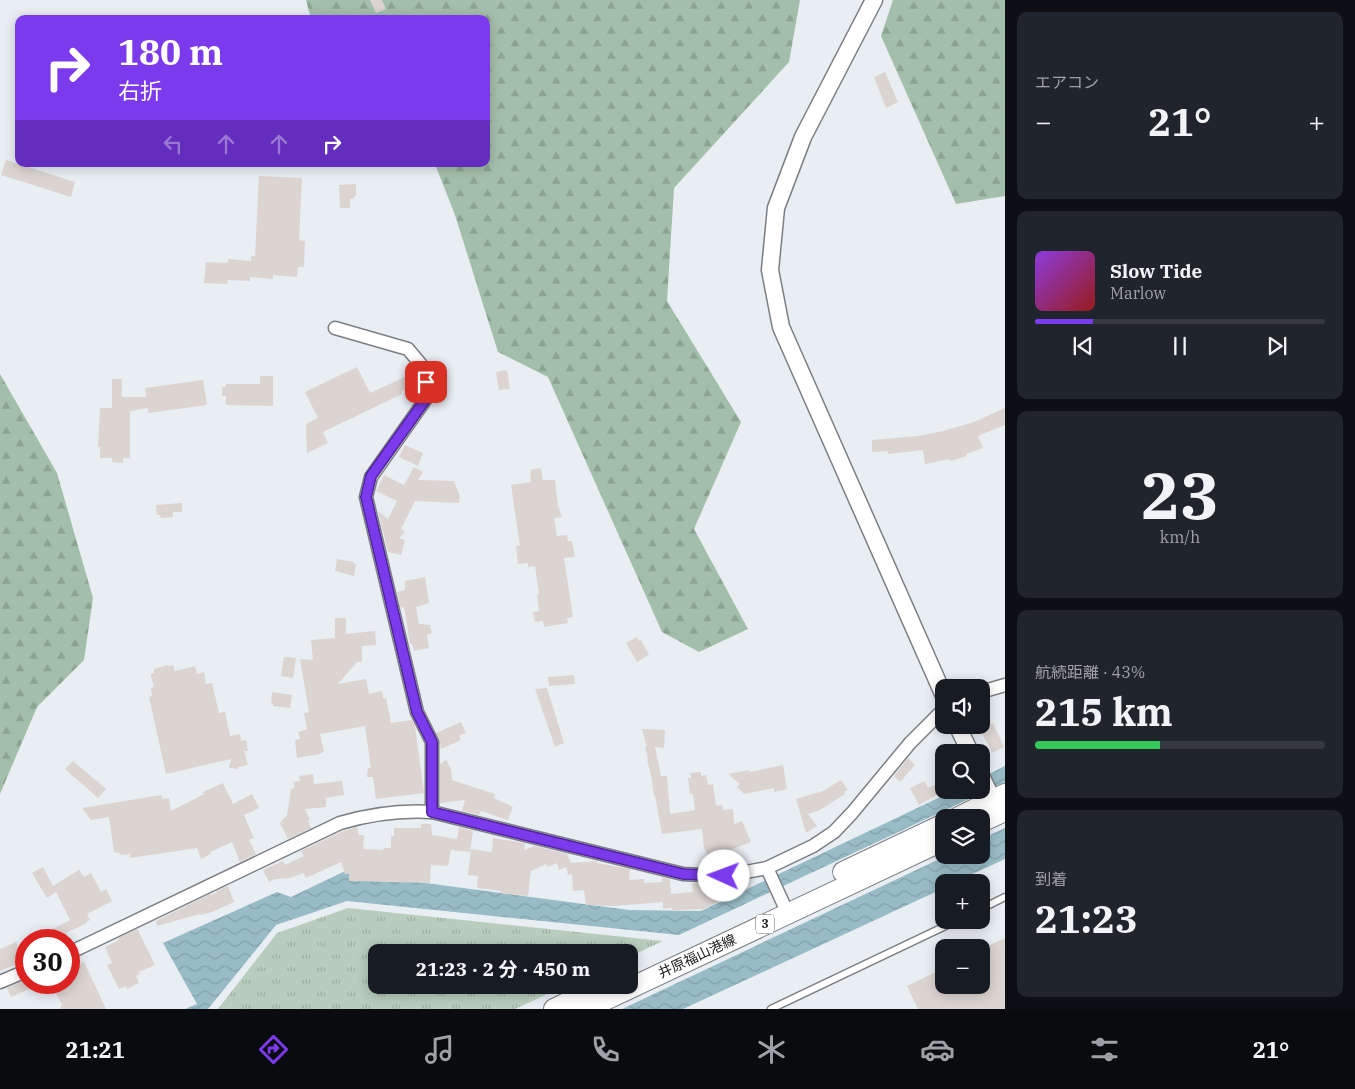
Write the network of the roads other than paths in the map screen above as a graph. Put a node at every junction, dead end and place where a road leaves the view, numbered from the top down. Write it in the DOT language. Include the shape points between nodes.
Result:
graph roads {
  1 [pos="874,0"];
  2 [pos="335,328"];
  3 [pos="936,679"];
  4 [pos="1005,685"];
  5 [pos="990,689"];
  6 [pos="935,718"];
  7 [pos="990,789"];
  8 [pos="1001,805"];
  9 [pos="987,809"];
  10 [pos="432,812"];
  11 [pos="990,814"];
  12 [pos="935,828"];
  13 [pos="935,844"];
  14 [pos="768,871"];
  15 [pos="1005,898"];
  16 [pos="782,903"];
  17 [pos="990,905"];
  18 [pos="939,929"];
  19 [pos="80,948"];
  20 [pos="638,970"];
  21 [pos="15,976"];
  22 [pos="0,982"];
  23 [pos="585,994"];
  24 [pos="554,1009"];
  25 [pos="586,1009"];
  26 [pos="771,1009"];
  1 -- 3 [label="street" via="803,138 776,208 770,270 780,327"];
  2 -- 10 [label="street" via="408,349 423,367 428,396 371,476 366,497 417,712 432,742"];
  4 -- 5 [label="street"];
  6 -- 14 [label="street" via="834,832"];
  7 -- 8 [label="street"];
  8 -- 9 [label="main road"];
  8 -- 11 [label="main road"];
  10 -- 14 [label="street" via="683,874 724,876"];
  10 -- 19 [label="street" via="392,812 340,823"];
  12 -- 16 [label="main road, 井原福山港線 / 3"];
  13 -- 16 [label="main road, 井原福山港線 / 3"];
  14 -- 16 [label="street"];
  15 -- 17 [label="lane"];
  16 -- 20 [label="main road, 井原福山港線 / 3"];
  16 -- 25 [label="main road, 井原福山港線 / 3"];
  18 -- 26 [label="lane"];
  21 -- 22 [label="street"];
  23 -- 24 [label="main road"];
}
